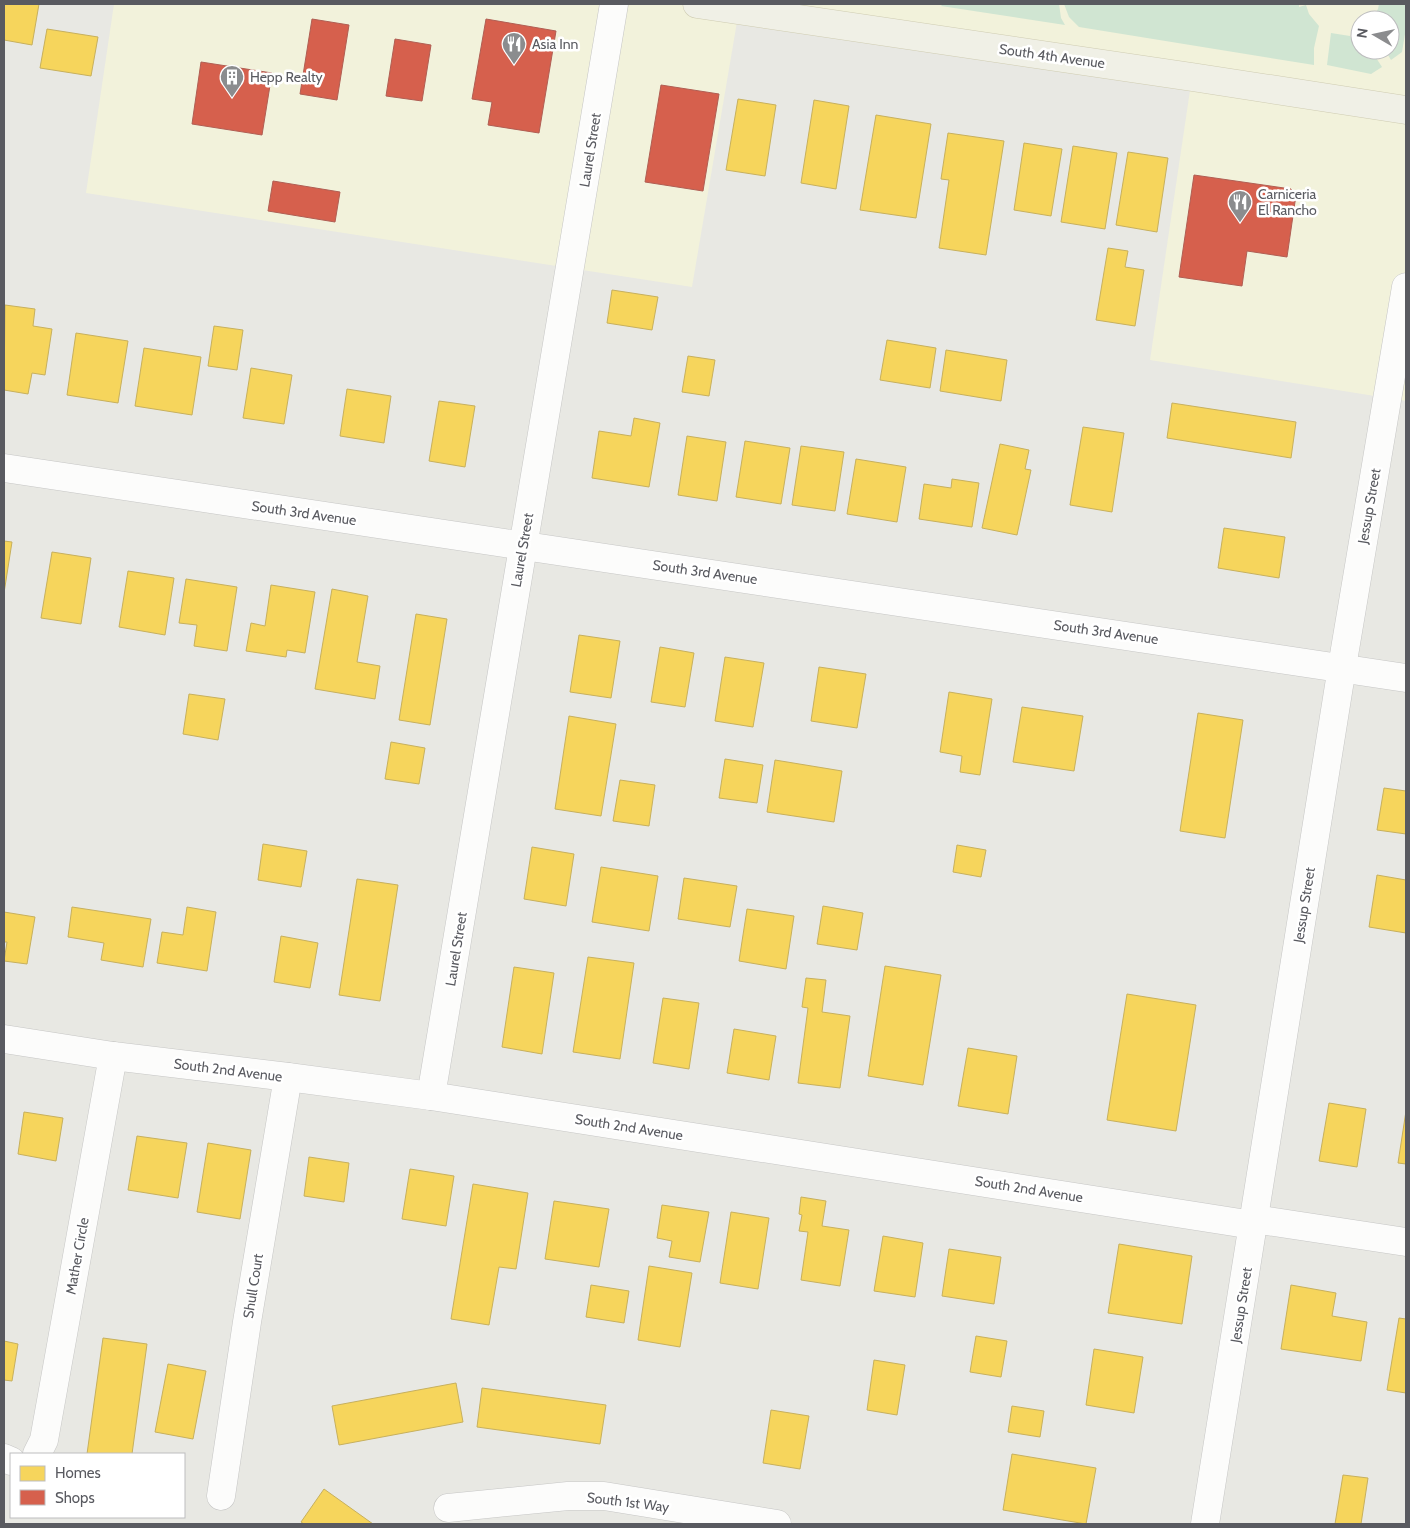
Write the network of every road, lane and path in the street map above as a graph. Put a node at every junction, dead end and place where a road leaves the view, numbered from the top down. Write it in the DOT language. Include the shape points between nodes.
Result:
graph roads {
  1 [pos="614,4"];
  2 [pos="697,4"];
  3 [pos="1406,110"];
  4 [pos="1406,287"];
  5 [pos="4,468"];
  6 [pos="523,545"];
  7 [pos="1342,667"];
  8 [pos="1406,678"];
  9 [pos="4,1039"];
  10 [pos="113,1056"];
  11 [pos="288,1076"];
  12 [pos="431,1096"];
  13 [pos="1254,1222"];
  14 [pos="1406,1242"];
  15 [pos="38,1453"];
  16 [pos="221,1496"];
  17 [pos="448,1508"];
  18 [pos="720,1520"];
  19 [pos="777,1524"];
  20 [pos="1205,1524"];
  1 -- 6 [label="street, Laurel Street"];
  2 -- 3 [label="main road, South 4th Avenue"];
  4 -- 7 [label="street, Jessup Street"];
  5 -- 6 [label="street, South 3rd Avenue"];
  6 -- 7 [label="street, South 3rd Avenue"];
  6 -- 12 [label="street, Laurel Street"];
  7 -- 8 [label="street, South 3rd Avenue"];
  7 -- 13 [label="street, Jessup Street"];
  9 -- 10 [label="street, South 2nd Avenue"];
  10 -- 11 [label="street, South 2nd Avenue"];
  10 -- 15 [label="street, Mather Circle" via="44,1440"];
  11 -- 12 [label="street, South 2nd Avenue"];
  11 -- 16 [label="street, Shull Court"];
  12 -- 13 [label="street, South 2nd Avenue"];
  13 -- 14 [label="street, South 2nd Avenue"];
  13 -- 20 [label="street, Jessup Street"];
  17 -- 18 [label="street, South 1st Way" via="568,1496 604,1496"];
  18 -- 19 [label="street, South 1st Way"];
}
